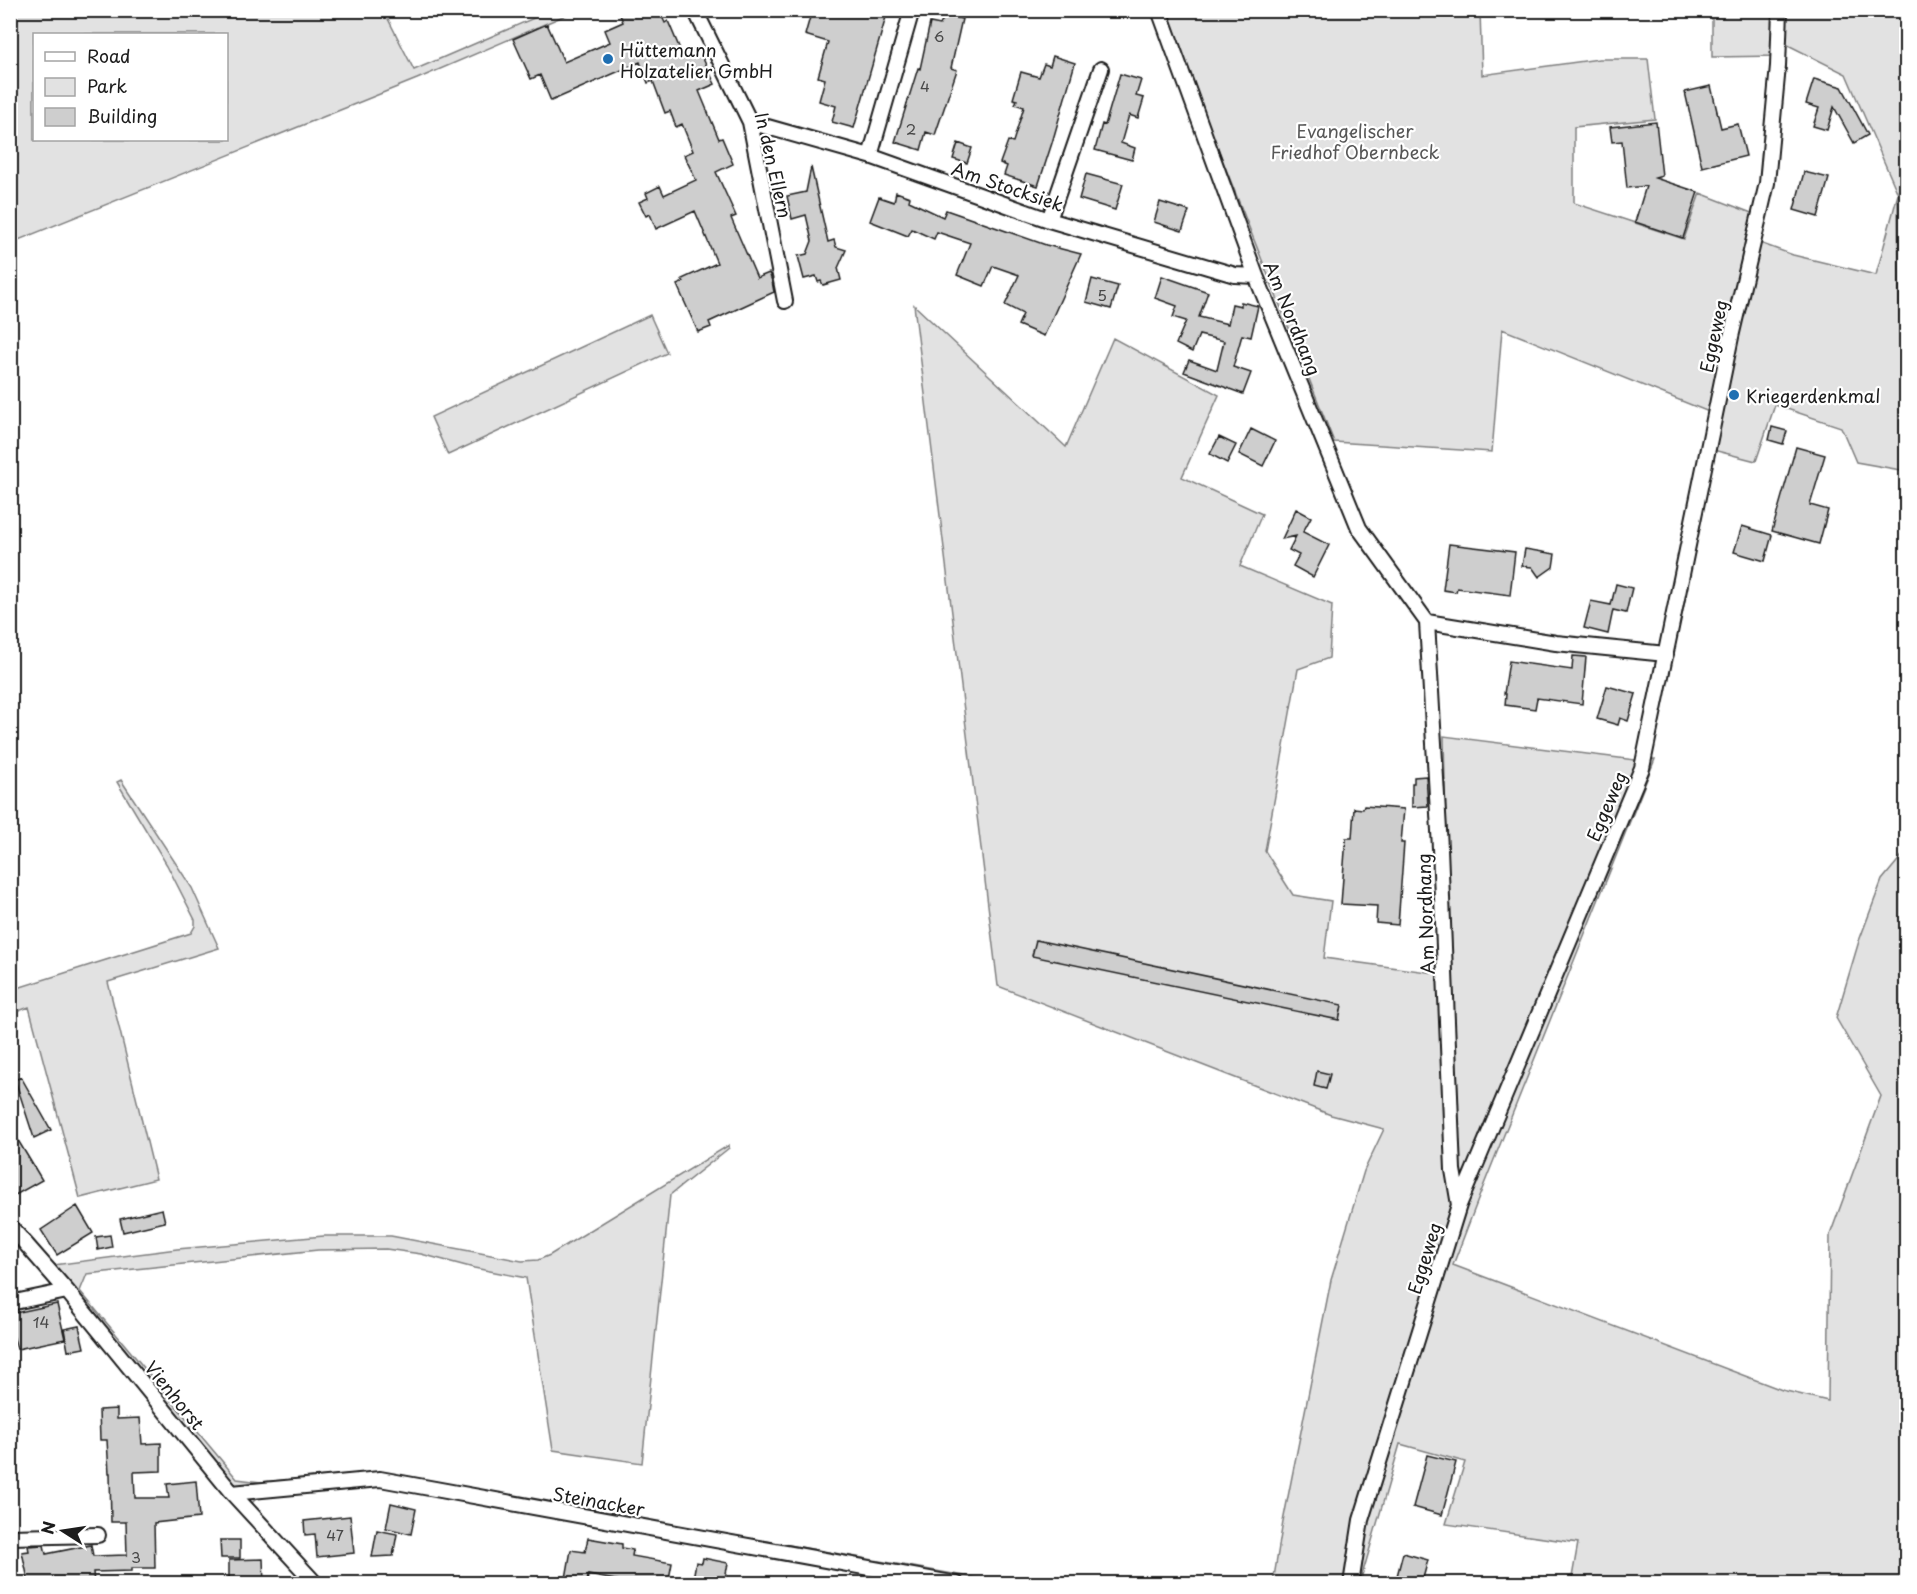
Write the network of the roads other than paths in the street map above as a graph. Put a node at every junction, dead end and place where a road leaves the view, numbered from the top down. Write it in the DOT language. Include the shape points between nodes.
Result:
graph roads {
  1 [pos="695,10"];
  2 [pos="912,10"];
  3 [pos="1159,10"];
  4 [pos="1780,10"];
  5 [pos="1101,69"];
  6 [pos="750,122"];
  7 [pos="870,156"];
  8 [pos="1049,220"];
  9 [pos="1256,276"];
  10 [pos="785,301"];
  11 [pos="1426,622"];
  12 [pos="1666,654"];
  13 [pos="1459,1205"];
  14 [pos="10,1226"];
  15 [pos="67,1291"];
  16 [pos="10,1303"];
  17 [pos="232,1493"];
  18 [pos="98,1535"];
  19 [pos="10,1538"];
  20 [pos="1352,1581"];
  21 [pos="316,1584"];
  22 [pos="957,1584"];
  23 [pos="1366,1584"];
  1 -- 6 [label="street, In den Ellern"];
  2 -- 7 [label="street"];
  3 -- 9 [label="street, Am Nordhang"];
  4 -- 12 [label="street, Eggeweg" via="1767,183"];
  5 -- 8 [label="street"];
  6 -- 7 [label="street, Am Stocksiek"];
  6 -- 10 [label="street, In den Ellern"];
  7 -- 8 [label="street, Am Stocksiek"];
  8 -- 9 [label="street, Am Stocksiek" via="1235,275"];
  9 -- 11 [label="street, Am Nordhang" via="1359,528"];
  11 -- 12 [label="street" via="1556,643"];
  11 -- 13 [label="street, Am Nordhang" via="1453,1170"];
  12 -- 13 [label="street, Eggeweg" via="1642,768"];
  13 -- 20 [label="street, Eggeweg" via="1361,1520"];
  14 -- 15 [label="street, Vienhorst"];
  15 -- 16 [label="street"];
  15 -- 17 [label="street, Vienhorst"];
  17 -- 21 [label="street, Vienhorst"];
  17 -- 22 [label="street, Steinacker" via="380,1479"];
  18 -- 19 [label="street"];
  20 -- 23 [label="street"];
}
